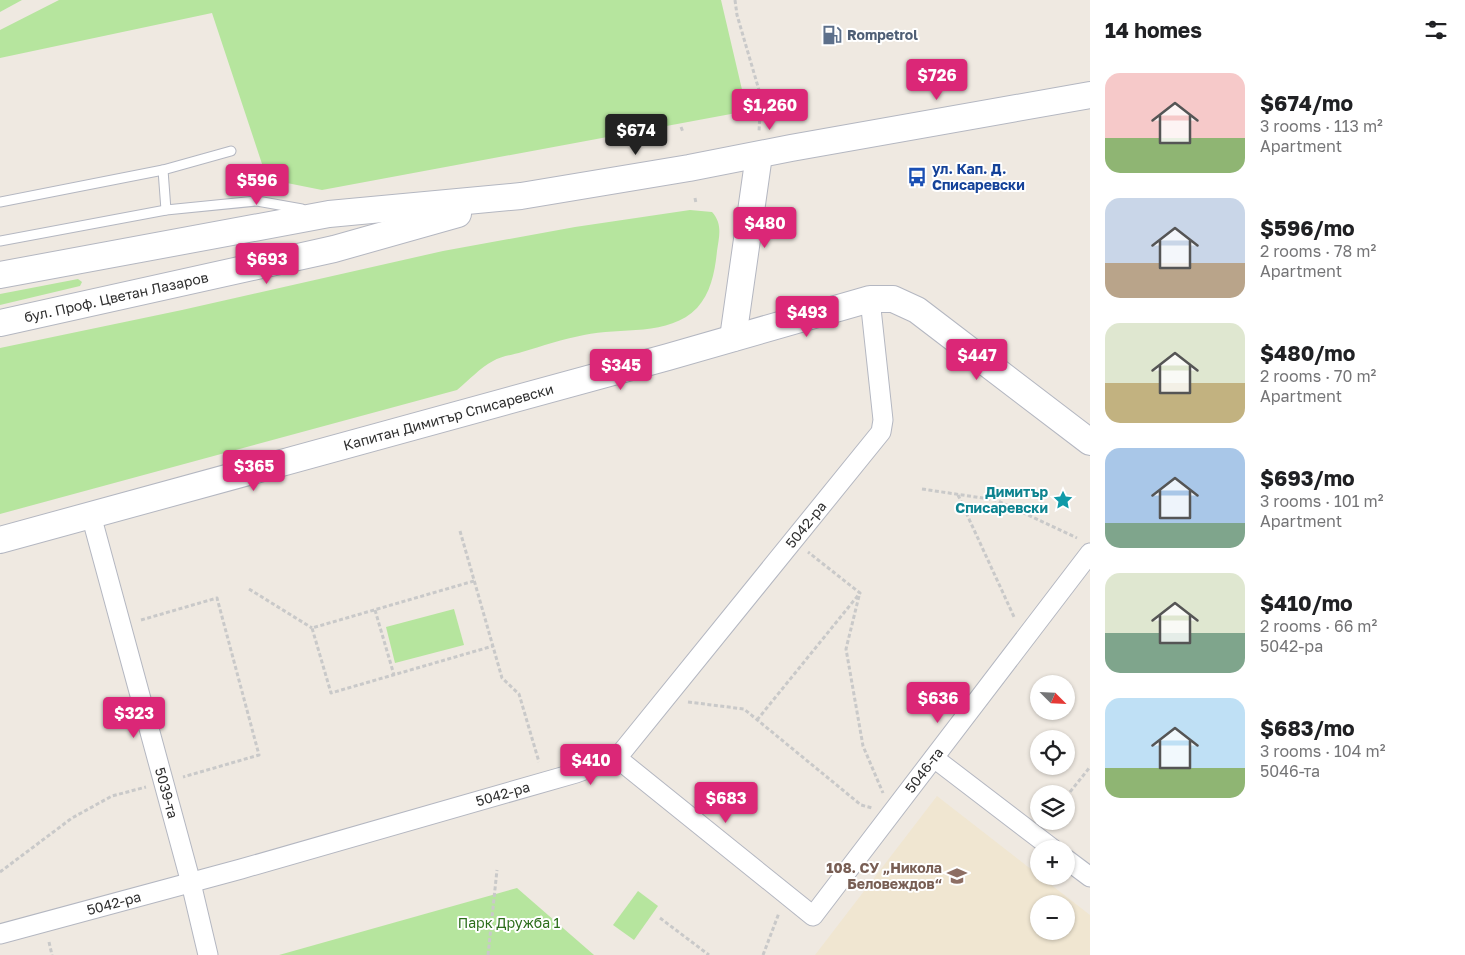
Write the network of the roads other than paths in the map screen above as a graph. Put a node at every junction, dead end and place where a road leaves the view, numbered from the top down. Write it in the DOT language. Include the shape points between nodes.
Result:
graph roads {
  1 [pos="1090,95"];
  2 [pos="231,151"];
  3 [pos="758,155"];
  4 [pos="163,170"];
  5 [pos="521,196"];
  6 [pos="0,202"];
  7 [pos="166,210"];
  8 [pos="329,214"];
  9 [pos="0,241"];
  10 [pos="0,275"];
  11 [pos="870,299"];
  12 [pos="0,323"];
  13 [pos="733,338"];
  14 [pos="1090,442"];
  15 [pos="91,515"];
  16 [pos="0,540"];
  17 [pos="1086,546"];
  18 [pos="617,758"];
  19 [pos="934,758"];
  20 [pos="1041,840"];
  21 [pos="1075,865"];
  22 [pos="1090,876"];
  23 [pos="191,883"];
  24 [pos="0,934"];
  25 [pos="208,955"];
  1 -- 3 [label="main road, бул. Проф. Цветан Лазаров"];
  2 -- 4 [label="lane"];
  3 -- 5 [label="main road, бул. Проф. Цветан Лазаров"];
  3 -- 13 [label="main road"];
  4 -- 6 [label="lane"];
  4 -- 7 [label="lane"];
  5 -- 8 [label="main road, бул. Проф. Цветан Лазаров"];
  5 -- 12 [label="main road, бул. Проф. Цветан Лазаров" via="334,249"];
  7 -- 8 [label="lane" via="257,201"];
  7 -- 9 [label="lane"];
  8 -- 10 [label="main road, бул. Проф. Цветан Лазаров"];
  11 -- 13 [label="main road, Капитан Димитър Списаревски"];
  11 -- 14 [label="main road, Капитан Димитър Списаревски" via="893,299 917,310"];
  11 -- 18 [label="street, 5042-ра" via="883,420 881,432"];
  13 -- 15 [label="main road, Капитан Димитър Списаревски"];
  15 -- 16 [label="main road, Капитан Димитър Списаревски"];
  15 -- 23 [label="street, 5039-та"];
  17 -- 19 [label="street, 5046-та" via="1024,640"];
  18 -- 19 [label="street, 5046-та" via="813,916"];
  18 -- 23 [label="street, 5042-ра" via="576,773"];
  19 -- 20 [label="street"];
  21 -- 22 [label="street"];
  23 -- 24 [label="street, 5042-ра"];
  23 -- 25 [label="street, 5039-та"];
}
